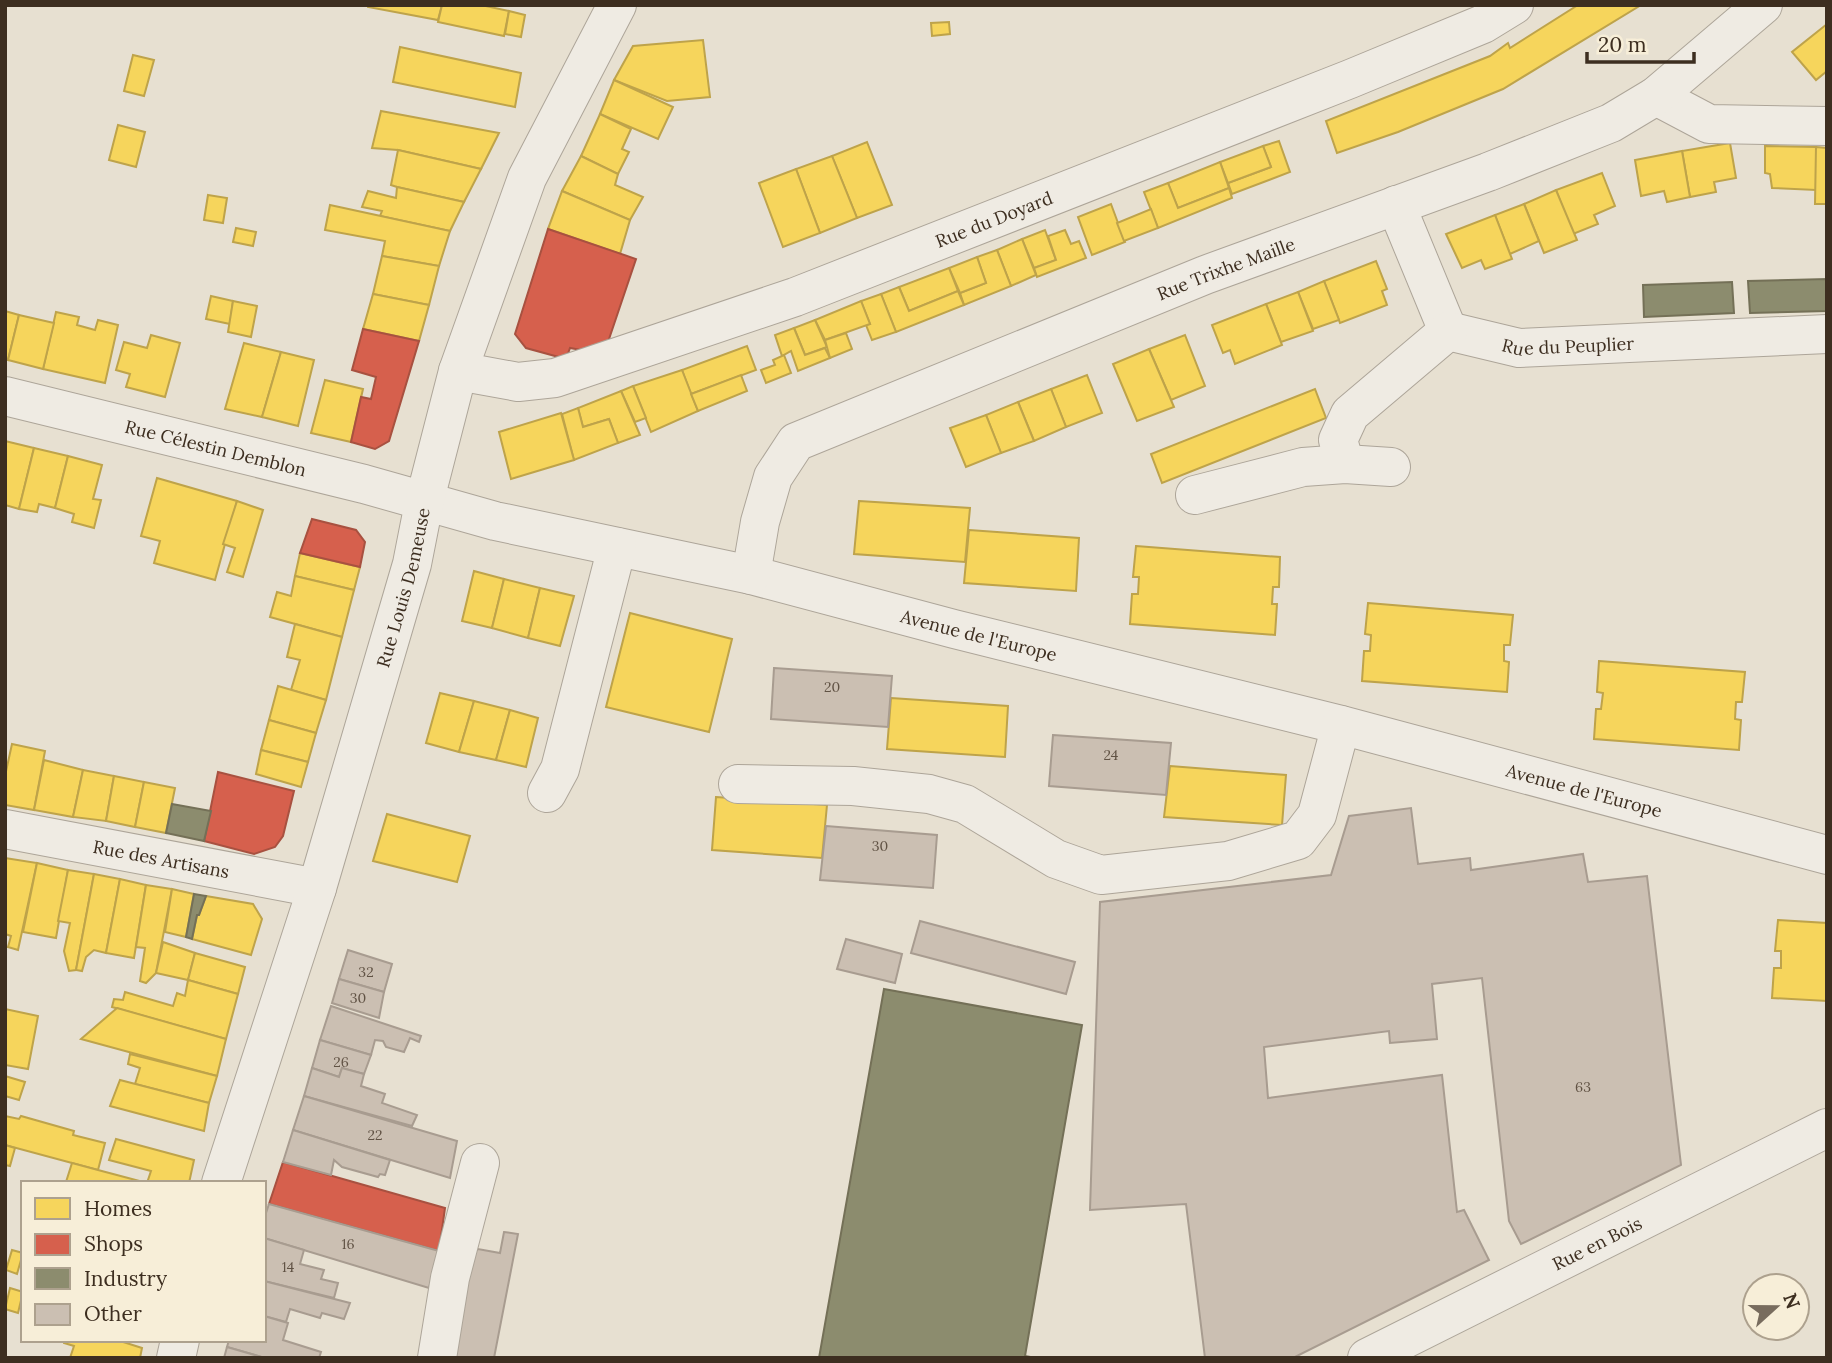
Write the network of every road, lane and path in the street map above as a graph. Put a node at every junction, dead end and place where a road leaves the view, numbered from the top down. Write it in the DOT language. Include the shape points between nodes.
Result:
graph roads {
  1 [pos="617,5"];
  2 [pos="1514,5"];
  3 [pos="1763,5"];
  4 [pos="1656,96"];
  5 [pos="1827,126"];
  6 [pos="1395,205"];
  7 [pos="1448,331"];
  8 [pos="1827,334"];
  9 [pos="458,371"];
  10 [pos="5,396"];
  11 [pos="1345,464"];
  12 [pos="1391,467"];
  13 [pos="1195,495"];
  14 [pos="424,503"];
  15 [pos="617,547"];
  16 [pos="751,575"];
  17 [pos="1341,725"];
  18 [pos="738,784"];
  19 [pos="547,793"];
  20 [pos="5,829"];
  21 [pos="1827,855"];
  22 [pos="317,888"];
  23 [pos="1827,1128"];
  24 [pos="480,1163"];
  25 [pos="222,1181"];
  26 [pos="437,1358"];
  27 [pos="1367,1358"];
  1 -- 9 [label="street, Rue Louis Demeuse" via="527,178"];
  2 -- 9 [label="street, Rue du Doyard" via="1483,24 1350,79 795,297 555,378 518,382"];
  3 -- 4 [label="street, Rue Trixhe Maille"];
  4 -- 5 [label="street" via="1709,124"];
  4 -- 6 [label="street, Rue Trixhe Maille" via="1611,123"];
  6 -- 7 [label="street"];
  6 -- 16 [label="street, Rue Trixhe Maille" via="1205,275 796,442 773,477"];
  7 -- 8 [label="street, Rue du Peuplier" via="1519,348"];
  7 -- 11 [label="street" via="1350,414 1338,440"];
  9 -- 14 [label="street, Rue Louis Demeuse"];
  10 -- 14 [label="street, Rue Célestin Demblon" via="364,484"];
  11 -- 12 [label="street"];
  11 -- 13 [label="street" via="1304,467"];
  14 -- 15 [label="street, Avenue de l'Europe"];
  14 -- 22 [label="street, Rue Louis Demeuse" via="412,564"];
  15 -- 16 [label="street, Avenue de l'Europe"];
  15 -- 19 [label="street" via="560,769"];
  16 -- 17 [label="street, Avenue de l'Europe"];
  17 -- 18 [label="street" via="1317,815 1298,840 1228,861 1101,875 1056,859 965,804 929,794 853,786"];
  17 -- 21 [label="street, Avenue de l'Europe"];
  20 -- 22 [label="street, Rue des Artisans"];
  22 -- 25 [label="street, Rue Louis Demeuse"];
  23 -- 27 [label="street, Rue en Bois"];
  24 -- 26 [label="street" via="450,1278"];
}
